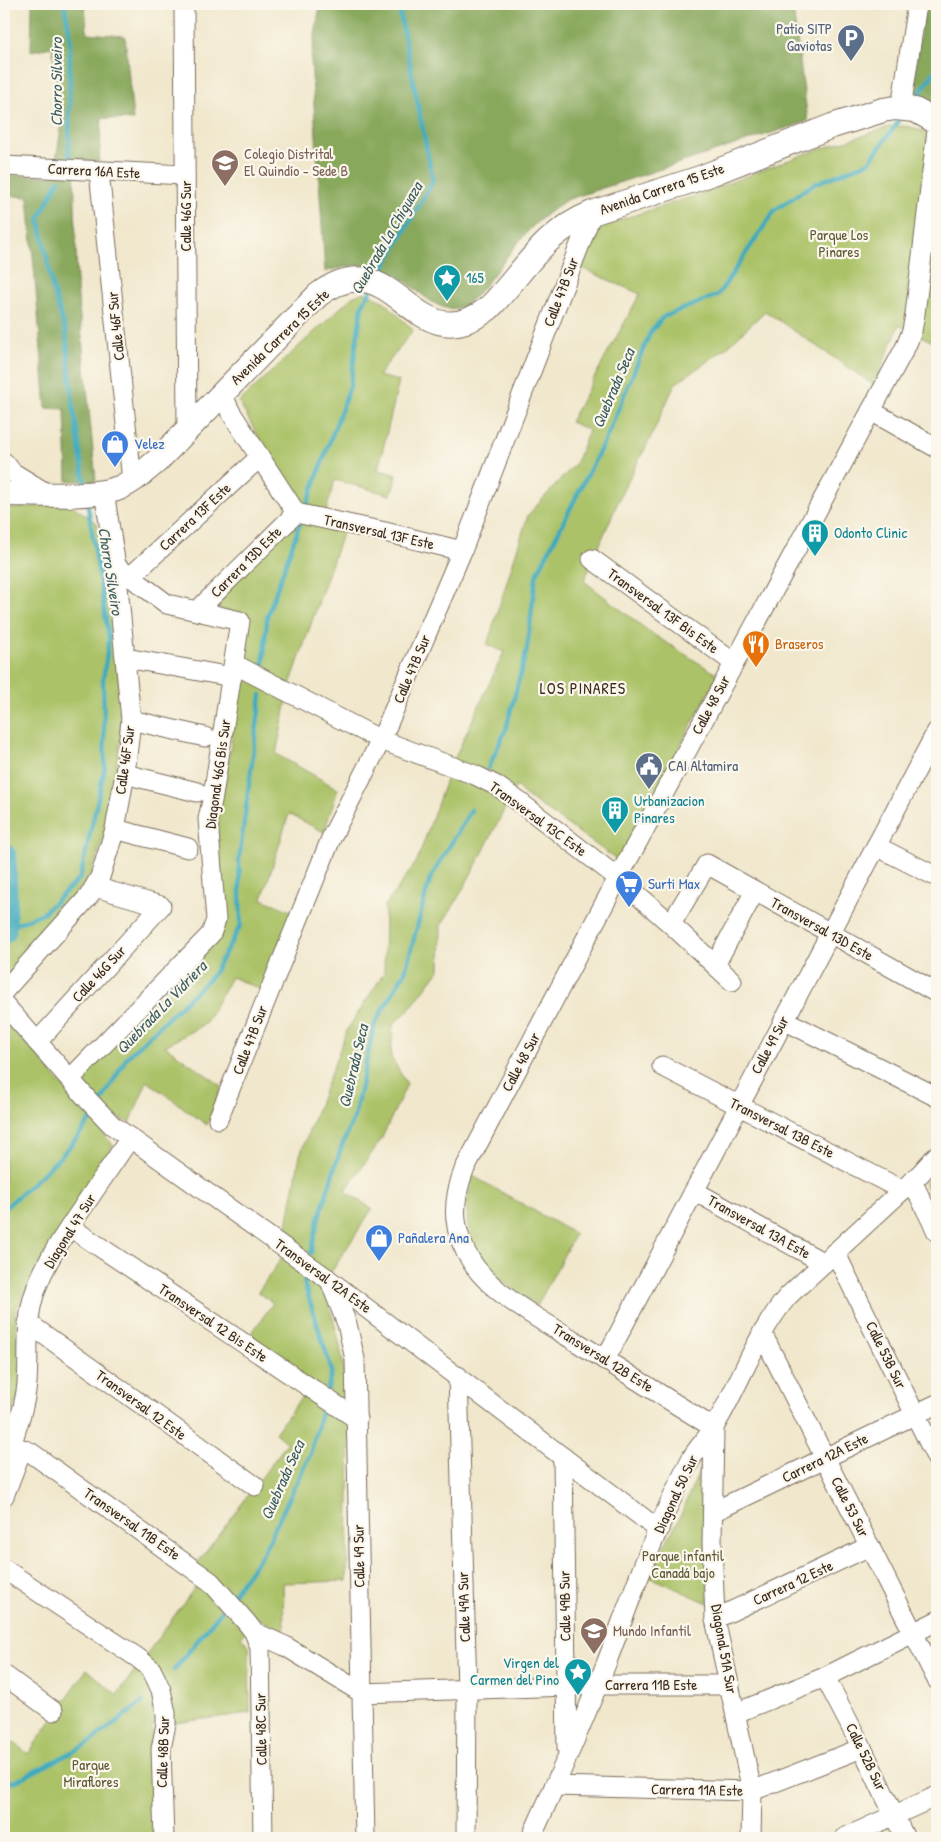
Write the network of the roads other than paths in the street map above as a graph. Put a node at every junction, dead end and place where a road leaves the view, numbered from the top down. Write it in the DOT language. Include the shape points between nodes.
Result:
graph roads {
  1 [pos="184,4"];
  2 [pos="917,4"];
  3 [pos="902,108"];
  4 [pos="937,122"];
  5 [pos="937,130"];
  6 [pos="4,166"];
  7 [pos="99,172"];
  8 [pos="185,175"];
  9 [pos="592,213"];
  10 [pos="222,393"];
  11 [pos="871,411"];
  12 [pos="187,429"];
  13 [pos="937,448"];
  14 [pos="260,457"];
  15 [pos="4,462"];
  16 [pos="132,480"];
  17 [pos="100,492"];
  18 [pos="4,494"];
  19 [pos="59,494"];
  20 [pos="296,513"];
  21 [pos="462,551"];
  22 [pos="592,559"];
  23 [pos="123,572"];
  24 [pos="197,611"];
  25 [pos="126,658"];
  26 [pos="734,663"];
  27 [pos="233,671"];
  28 [pos="131,720"];
  29 [pos="937,731"];
  30 [pos="205,738"];
  31 [pos="381,740"];
  32 [pos="125,774"];
  33 [pos="197,792"];
  34 [pos="115,829"];
  35 [pos="876,846"];
  36 [pos="188,848"];
  37 [pos="937,877"];
  38 [pos="618,878"];
  39 [pos="95,887"];
  40 [pos="755,891"];
  41 [pos="671,924"];
  42 [pos="830,933"];
  43 [pos="715,965"];
  44 [pos="732,981"];
  45 [pos="4,991"];
  46 [pos="937,993"];
  47 [pos="4,1004"];
  48 [pos="784,1020"];
  49 [pos="37,1042"];
  50 [pos="662,1066"];
  51 [pos="70,1079"];
  52 [pos="937,1098"];
  53 [pos="739,1106"];
  54 [pos="218,1118"];
  55 [pos="130,1138"];
  56 [pos="937,1155"];
  57 [pos="907,1186"];
  58 [pos="694,1191"];
  59 [pos="70,1227"];
  60 [pos="937,1232"];
  61 [pos="829,1257"];
  62 [pos="328,1279"];
  63 [pos="494,1287"];
  64 [pos="28,1324"];
  65 [pos="762,1334"];
  66 [pos="605,1360"];
  67 [pos="458,1376"];
  68 [pos="937,1404"];
  69 [pos="916,1415"];
  70 [pos="357,1419"];
  71 [pos="714,1428"];
  72 [pos="12,1450"];
  73 [pos="563,1457"];
  74 [pos="826,1459"];
  75 [pos="937,1459"];
  76 [pos="255,1486"];
  77 [pos="4,1496"];
  78 [pos="713,1512"];
  79 [pos="659,1530"];
  80 [pos="870,1546"];
  81 [pos="4,1569"];
  82 [pos="715,1619"];
  83 [pos="937,1621"];
  84 [pos="250,1627"];
  85 [pos="914,1633"];
  86 [pos="4,1675"];
  87 [pos="825,1677"];
  88 [pos="937,1680"];
  89 [pos="598,1685"];
  90 [pos="730,1685"];
  91 [pos="566,1686"];
  92 [pos="466,1690"];
  93 [pos="362,1693"];
  94 [pos="53,1711"];
  95 [pos="736,1713"];
  96 [pos="862,1748"];
  97 [pos="567,1756"];
  98 [pos="554,1786"];
  99 [pos="752,1791"];
  100 [pos="937,1796"];
  101 [pos="893,1815"];
  102 [pos="164,1838"];
  103 [pos="263,1838"];
  104 [pos="364,1838"];
  105 [pos="466,1838"];
  106 [pos="531,1838"];
  107 [pos="751,1838"];
  108 [pos="844,1838"];
  109 [pos="905,1838"];
  1 -- 8 [label="street, Calle 46G Sur"];
  2 -- 3 [label="street"];
  3 -- 4 [label="main road, Avenida Carrera 15 Este" via="914,110"];
  3 -- 9 [label="main road, Avenida Carrera 15 Este" via="867,114 700,178"];
  5 -- 11 [label="street, Calle 48 Sur" via="912,331"];
  6 -- 7 [label="street, Carrera 16A Este"];
  7 -- 8 [label="street, Carrera 16A Este"];
  7 -- 16 [label="street, Calle 46F Sur"];
  8 -- 12 [label="street, Calle 46G Sur"];
  9 -- 10 [label="main road, Avenida Carrera 15 Este" via="554,234 489,308 464,322 447,324 426,318 388,288 375,282 342,282 325,289"];
  9 -- 21 [label="street, Calle 47B Sur"];
  10 -- 12 [label="main road, Avenida Carrera 15 Este"];
  10 -- 14 [label="street"];
  11 -- 13 [label="street"];
  11 -- 26 [label="street, Calle 48 Sur"];
  12 -- 16 [label="main road, Avenida Carrera 15 Este" via="157,461"];
  14 -- 20 [label="street"];
  14 -- 23 [label="street, Carrera 13F Este"];
  15 -- 19 [label="street" via="12,472"];
  16 -- 17 [label="main road, Avenida Carrera 15 Este" via="118,488"];
  17 -- 19 [label="main road, Avenida Carrera 15 Este"];
  17 -- 23 [label="street, Calle 46F Sur"];
  18 -- 19 [label="main road, Avenida Carrera 15 Este"];
  20 -- 21 [label="street, Transversal 13F Este"];
  20 -- 24 [label="street, Carrera 13D Este"];
  21 -- 31 [label="street, Calle 47B Sur"];
  22 -- 26 [label="street, Transversal 13F Bis Este"];
  23 -- 24 [label="street" via="167,604"];
  23 -- 25 [label="street, Calle 46F Sur"];
  24 -- 27 [label="street, Diagonal 46G Bis Sur" via="240,620"];
  25 -- 27 [label="street, Transversal 13C Este"];
  25 -- 28 [label="street, Calle 46F Sur"];
  26 -- 38 [label="street, Calle 48 Sur"];
  27 -- 31 [label="street, Transversal 13C Este"];
  27 -- 51 [label="street, Diagonal 46G Bis Sur" via="208,820 216,920 211,934"];
  28 -- 30 [label="street"];
  28 -- 32 [label="street, Calle 46F Sur"];
  29 -- 35 [label="street, Calle 49 Sur"];
  31 -- 38 [label="street, Transversal 13C Este" via="497,786"];
  31 -- 54 [label="street, Calle 47B Sur" via="332,836"];
  32 -- 33 [label="street"];
  32 -- 34 [label="street, Calle 46F Sur"];
  34 -- 36 [label="street"];
  34 -- 39 [label="street, Calle 46F Sur"];
  35 -- 37 [label="street"];
  35 -- 42 [label="street, Calle 49 Sur"];
  38 -- 41 [label="street, Transversal 13C Este"];
  38 -- 63 [label="street, Calle 48 Sur" via="457,1188 456,1219 461,1242 472,1264"];
  39 -- 45 [label="street, Calle 46F Sur"];
  39 -- 49 [label="street, Calle 46G Sur" via="161,906"];
  40 -- 41 [label="street, Transversal 13D Este" via="707,864"];
  40 -- 42 [label="street, Transversal 13D Este"];
  40 -- 43 [label="street"];
  41 -- 43 [label="street, Transversal 13C Este"];
  42 -- 46 [label="street, Transversal 13D Este"];
  42 -- 48 [label="street, Calle 49 Sur"];
  43 -- 44 [label="street, Transversal 13C Este"];
  47 -- 49 [label="street, Transversal 12A Este"];
  48 -- 52 [label="street"];
  48 -- 53 [label="street, Calle 49 Sur"];
  49 -- 51 [label="street, Transversal 12A Este"];
  50 -- 53 [label="street, Transversal 13B Este"];
  51 -- 55 [label="street, Transversal 12A Este" via="106,1119"];
  53 -- 57 [label="street, Transversal 13B Este"];
  53 -- 58 [label="street, Calle 49 Sur"];
  55 -- 59 [label="street, Diagonal 47 Sur"];
  55 -- 62 [label="street, Transversal 12A Este"];
  56 -- 57 [label="street, Diagonal 50 Sur"];
  57 -- 60 [label="street"];
  57 -- 61 [label="street, Diagonal 50 Sur"];
  58 -- 61 [label="street, Transversal 13A Este"];
  58 -- 66 [label="street, Calle 49 Sur"];
  59 -- 64 [label="street, Diagonal 47 Sur" via="40,1279"];
  59 -- 70 [label="street, Transversal 12 Bis Este"];
  61 -- 65 [label="street, Diagonal 50 Sur" via="788,1296"];
  61 -- 69 [label="street, Calle 53B Sur"];
  62 -- 67 [label="street, Transversal 12A Este"];
  62 -- 70 [label="street, Calle 49 Sur" via="342,1307 352,1341"];
  63 -- 66 [label="street, Transversal 12B Este"];
  64 -- 72 [label="street, Diagonal 47 Sur" via="24,1407"];
  64 -- 76 [label="street, Transversal 12 Este"];
  65 -- 71 [label="street, Diagonal 50 Sur"];
  65 -- 74 [label="street, Calle 53 Sur"];
  66 -- 71 [label="street, Transversal 12B Este"];
  67 -- 73 [label="street, Transversal 12A Este"];
  67 -- 92 [label="street, Calle 49A Sur"];
  68 -- 69 [label="street, Carrera 12A Este"];
  69 -- 74 [label="street, Carrera 12A Este"];
  69 -- 75 [label="street, Calle 53B Sur"];
  70 -- 93 [label="street, Calle 49 Sur"];
  71 -- 78 [label="street, Diagonal 51A Sur"];
  71 -- 79 [label="street, Diagonal 50 Sur" via="690,1460"];
  72 -- 77 [label="street, Diagonal 47 Sur"];
  72 -- 84 [label="street, Transversal 11B Este" via="38,1456 114,1514 194,1568 211,1582"];
  73 -- 79 [label="street, Transversal 12A Este"];
  73 -- 91 [label="street, Calle 49B Sur"];
  74 -- 78 [label="street, Carrera 12A Este"];
  74 -- 80 [label="street, Calle 53 Sur"];
  78 -- 82 [label="street, Diagonal 51A Sur"];
  79 -- 89 [label="street, Diagonal 50 Sur"];
  80 -- 82 [label="street, Carrera 12 Este"];
  80 -- 85 [label="street, Calle 53 Sur"];
  81 -- 102 [label="street, Calle 48B Sur" via="150,1669 161,1690 166,1713 160,1750"];
  82 -- 90 [label="street, Diagonal 51A Sur"];
  83 -- 85 [label="street"];
  84 -- 93 [label="street, Transversal 11B Este"];
  84 -- 103 [label="street, Calle 48C Sur" via="260,1648"];
  85 -- 87 [label="street"];
  85 -- 88 [label="street, Calle 53 Sur"];
  86 -- 94 [label="street"];
  87 -- 95 [label="street"];
  87 -- 96 [label="street, Calle 52B Sur"];
  89 -- 90 [label="street, Carrera 11B Este"];
  89 -- 91 [label="street, Carrera 11B Este"];
  89 -- 97 [label="street, Diagonal 50 Sur"];
  90 -- 95 [label="street, Diagonal 51A Sur"];
  91 -- 92 [label="street, Carrera 11B Este"];
  91 -- 97 [label="street, Calle 49B Sur"];
  92 -- 93 [label="street, Carrera 11B Este"];
  92 -- 105 [label="street, Calle 49A Sur"];
  93 -- 104 [label="street, Calle 49 Sur"];
  95 -- 99 [label="street, Diagonal 51A Sur"];
  96 -- 99 [label="street, Carrera 11A Este"];
  96 -- 101 [label="street, Calle 52B Sur"];
  97 -- 98 [label="street, Diagonal 50 Sur"];
  98 -- 99 [label="street, Carrera 11A Este"];
  98 -- 106 [label="street, Diagonal 50 Sur"];
  99 -- 107 [label="street, Diagonal 51A Sur"];
  100 -- 101 [label="street"];
  101 -- 108 [label="street"];
  101 -- 109 [label="street, Calle 52B Sur"];
}
